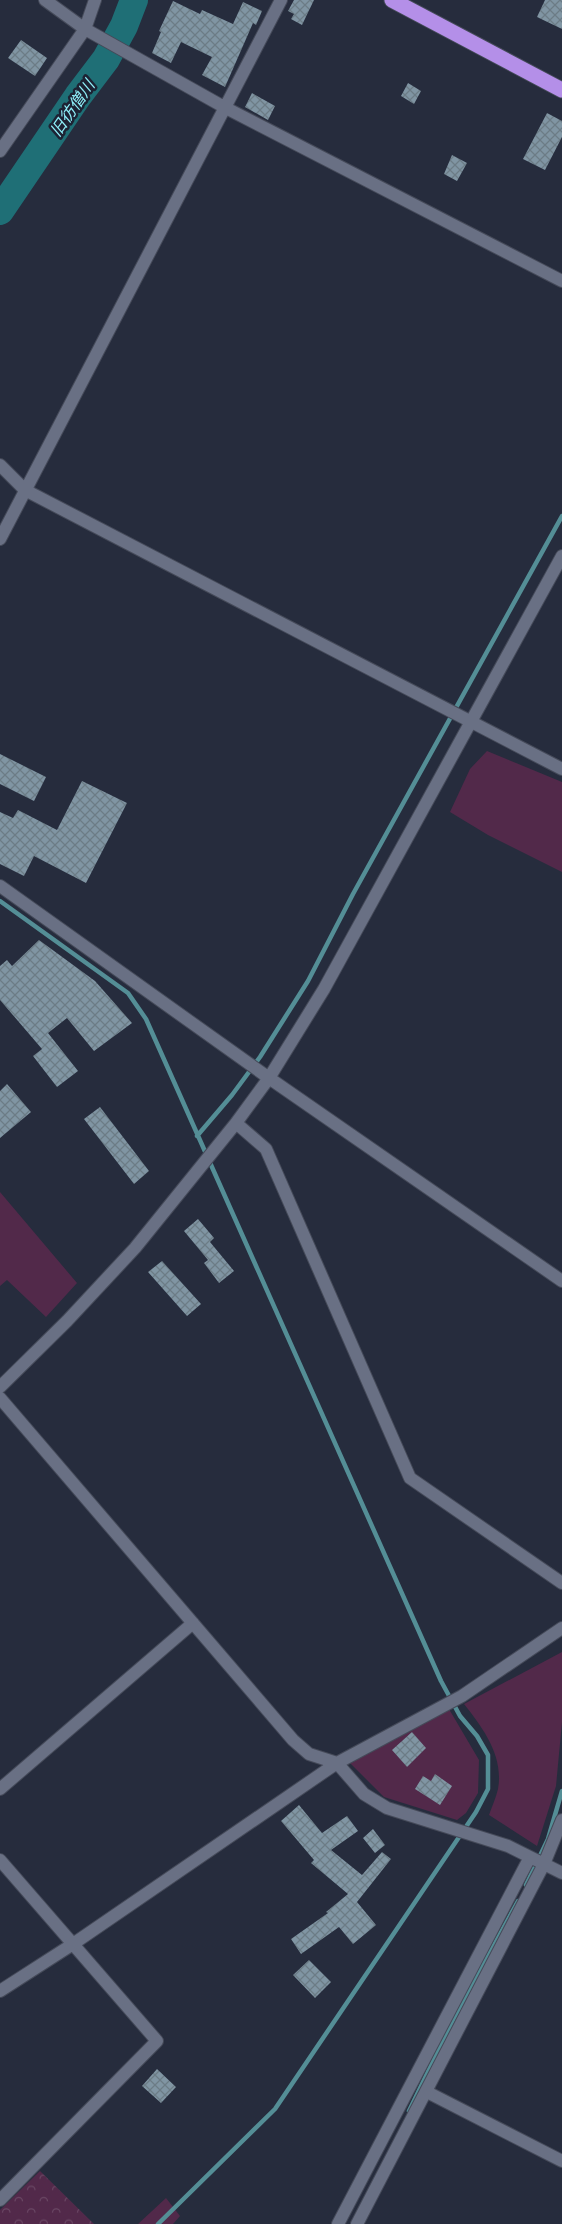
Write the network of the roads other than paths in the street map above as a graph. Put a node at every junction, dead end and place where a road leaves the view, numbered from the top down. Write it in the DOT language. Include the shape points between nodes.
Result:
graph roads {
  1 [pos="45,0"];
  2 [pos="95,0"];
  3 [pos="281,0"];
  4 [pos="392,0"];
  5 [pos="410,4"];
  6 [pos="85,29"];
  7 [pos="562,90"];
  8 [pos="224,107"];
  9 [pos="0,151"];
  10 [pos="562,281"];
  11 [pos="0,465"];
  12 [pos="25,490"];
  13 [pos="0,539"];
  14 [pos="562,556"];
  15 [pos="472,722"];
  16 [pos="562,769"];
  17 [pos="0,886"];
  18 [pos="268,1078"];
  19 [pos="236,1123"];
  20 [pos="562,1281"];
  21 [pos="0,1387"];
  22 [pos="0,1398"];
  23 [pos="562,1583"];
  24 [pos="193,1624"];
  25 [pos="562,1628"];
  26 [pos="337,1763"];
  27 [pos="0,1789"];
  28 [pos="562,1820"];
  29 [pos="530,1857"];
  30 [pos="0,1860"];
  31 [pos="544,1864"];
  32 [pos="562,1873"];
  33 [pos="72,1944"];
  34 [pos="0,1990"];
  35 [pos="427,2092"];
  36 [pos="562,2161"];
  37 [pos="0,2200"];
  38 [pos="338,2224"];
  39 [pos="357,2224"];
  1 -- 6 [label="street"];
  2 -- 6 [label="street"];
  3 -- 8 [label="street"];
  4 -- 5 [label="highway"];
  5 -- 7 [label="highway"];
  6 -- 8 [label="street"];
  6 -- 9 [label="street"];
  8 -- 10 [label="street"];
  8 -- 12 [label="street"];
  11 -- 12 [label="street"];
  12 -- 13 [label="street"];
  12 -- 15 [label="street"];
  14 -- 15 [label="street"];
  15 -- 16 [label="street"];
  15 -- 18 [label="street" via="324,989"];
  17 -- 18 [label="street"];
  18 -- 19 [label="street"];
  18 -- 20 [label="street"];
  19 -- 21 [label="street" via="135,1248"];
  19 -- 23 [label="street" via="266,1149 410,1478"];
  22 -- 24 [label="street"];
  24 -- 26 [label="street" via="293,1740 310,1754"];
  24 -- 27 [label="street"];
  25 -- 26 [label="street" via="462,1696"];
  26 -- 29 [label="street" via="364,1794 388,1808 508,1846"];
  26 -- 33 [label="street"];
  28 -- 31 [label="street"];
  29 -- 31 [label="street"];
  29 -- 38 [label="street"];
  30 -- 33 [label="street"];
  31 -- 32 [label="street"];
  31 -- 35 [label="street"];
  33 -- 34 [label="street"];
  33 -- 37 [label="street" via="157,2041"];
  35 -- 36 [label="street"];
  35 -- 39 [label="street"];
}
